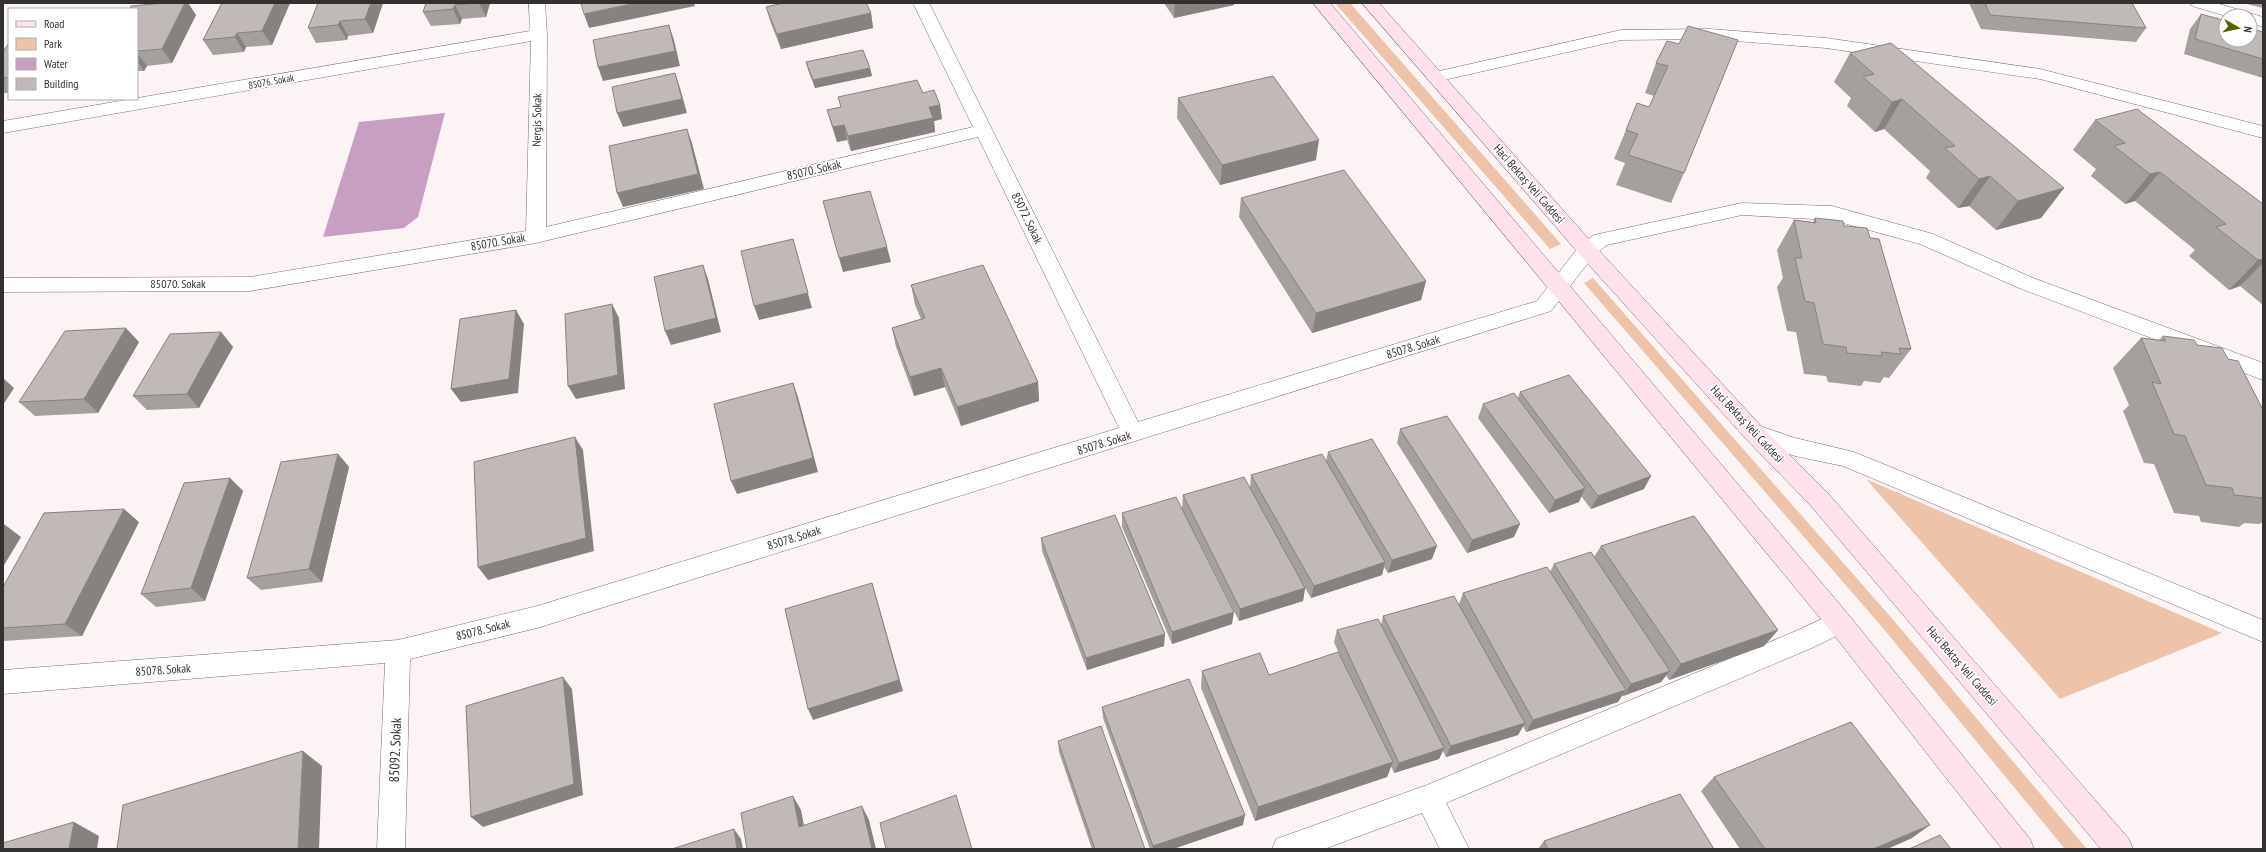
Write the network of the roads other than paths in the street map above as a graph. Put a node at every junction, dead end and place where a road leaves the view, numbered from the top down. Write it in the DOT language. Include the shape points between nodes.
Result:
graph roads {
  1 [pos="537,3"];
  2 [pos="921,3"];
  3 [pos="1321,3"];
  4 [pos="1370,3"];
  5 [pos="2198,3"];
  6 [pos="2218,9"];
  7 [pos="539,34"];
  8 [pos="1435,77"];
  9 [pos="3,126"];
  10 [pos="984,130"];
  11 [pos="2263,132"];
  12 [pos="536,236"];
  13 [pos="1587,250"];
  14 [pos="3,285"];
  15 [pos="1558,288"];
  16 [pos="2263,372"];
  17 [pos="1754,433"];
  18 [pos="1133,434"];
  19 [pos="1839,622"];
  20 [pos="2263,631"];
  21 [pos="398,651"];
  22 [pos="3,682"];
  23 [pos="1429,797"];
  24 [pos="391,849"];
  25 [pos="1286,849"];
  26 [pos="1456,849"];
  27 [pos="2020,849"];
  28 [pos="2119,849"];
  1 -- 7 [label="street, Nergis Sokak"];
  2 -- 10 [label="street, 85072. Sokak"];
  3 -- 15 [label="main road"];
  4 -- 8 [label="main road, Haci Bektaş Veli Caddesi"];
  5 -- 6 [label="street"];
  7 -- 9 [label="street, 85076. Sokak"];
  7 -- 12 [label="street, Nergis Sokak"];
  8 -- 11 [label="street" via="1622,35 1710,34 1826,43 2040,74"];
  8 -- 13 [label="main road, Haci Bektaş Veli Caddesi"];
  10 -- 12 [label="street, 85070. Sokak"];
  10 -- 18 [label="street, 85072. Sokak"];
  12 -- 14 [label="street, 85070. Sokak" via="250,284"];
  13 -- 15 [label="street, 85078. Sokak"];
  13 -- 16 [label="street" via="1601,240 1742,209 1832,213 1926,239 2026,283"];
  13 -- 17 [label="main road, Haci Bektaş Veli Caddesi"];
  15 -- 18 [label="street, 85078. Sokak" via="1544,306"];
  15 -- 19 [label="main road"];
  17 -- 20 [label="street" via="1795,447 1846,458"];
  17 -- 28 [label="main road, Haci Bektaş Veli Caddesi" via="1819,500"];
  18 -- 21 [label="street, 85078. Sokak" via="537,617"];
  19 -- 23 [label="street" via="1805,639"];
  19 -- 27 [label="main road"];
  21 -- 22 [label="street, 85078. Sokak"];
  21 -- 24 [label="street, 85092. Sokak"];
  23 -- 25 [label="street"];
  23 -- 26 [label="street"];
}
